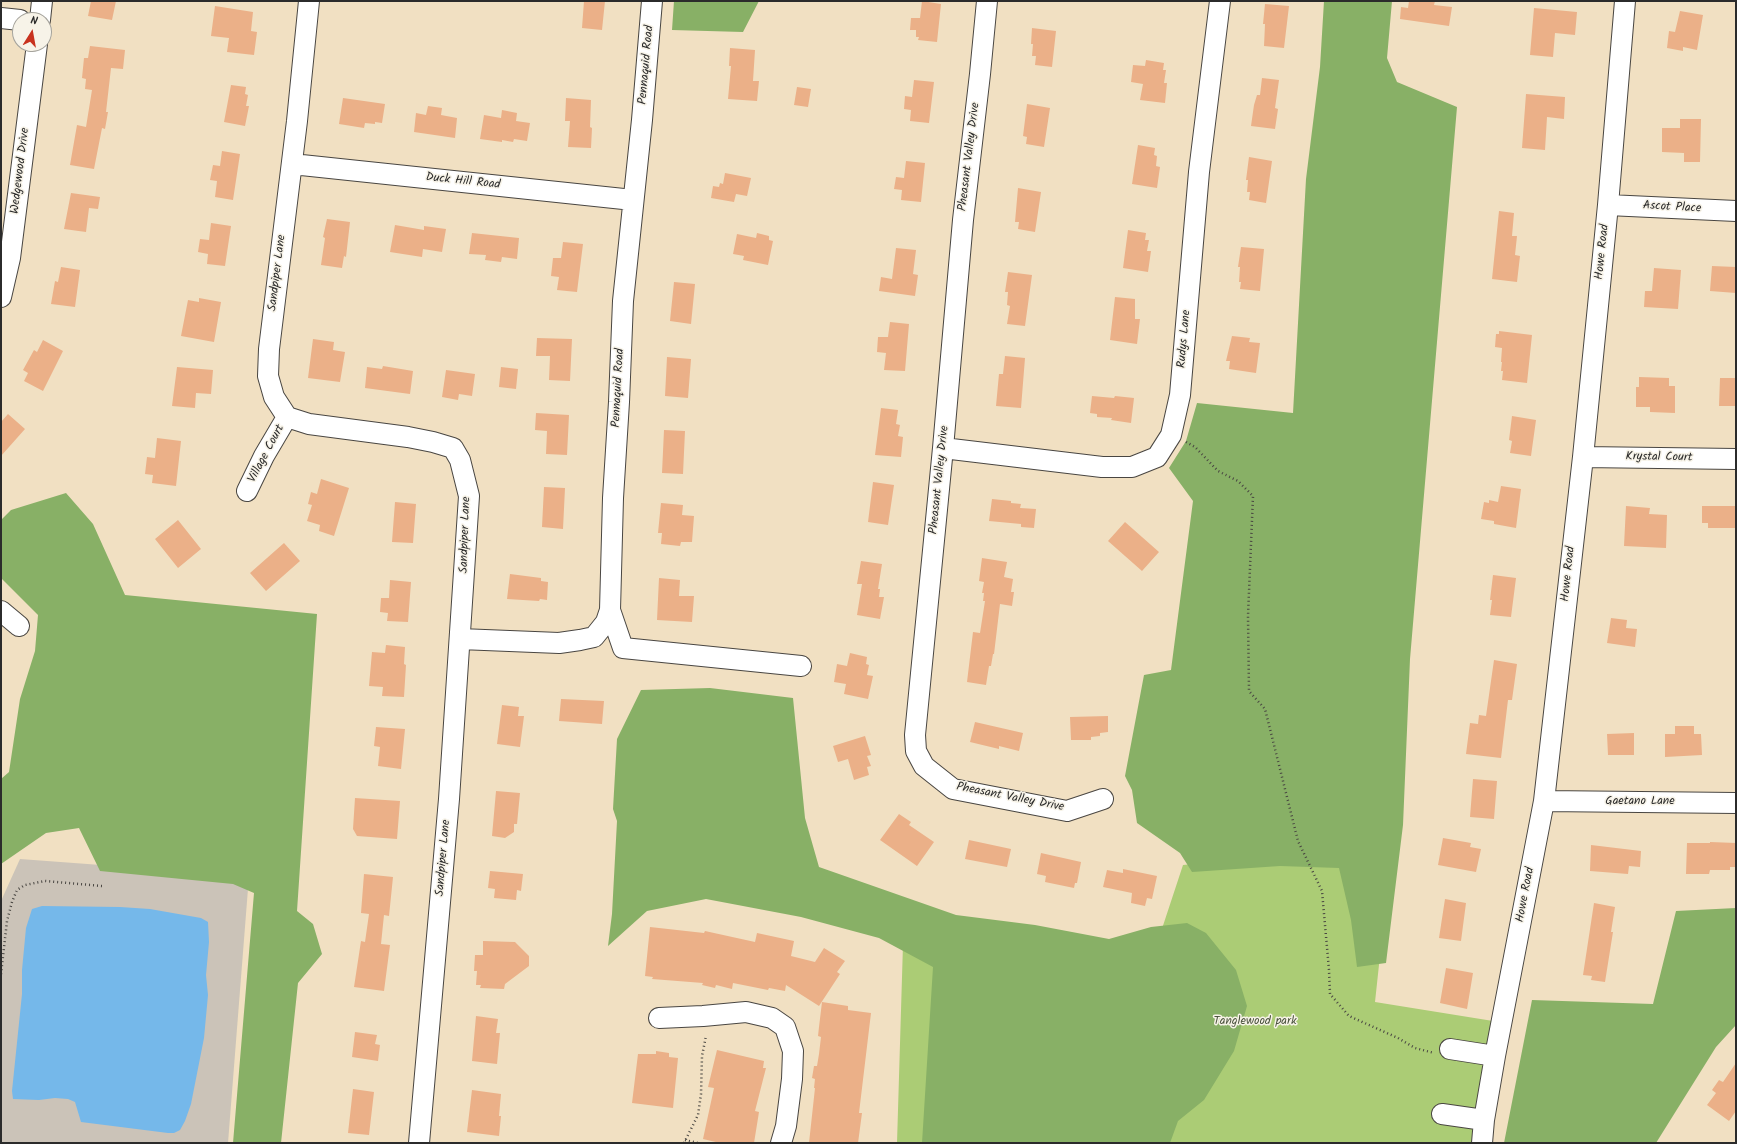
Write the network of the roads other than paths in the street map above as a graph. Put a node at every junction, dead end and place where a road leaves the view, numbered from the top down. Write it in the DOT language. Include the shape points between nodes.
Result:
graph roads {
  1 [pos="42,1"];
  2 [pos="309,1"];
  3 [pos="652,1"];
  4 [pos="987,1"];
  5 [pos="1220,1"];
  6 [pos="1625,1"];
  7 [pos="41,12"];
  8 [pos="1,18"];
  9 [pos="12,19"];
  10 [pos="36,52"];
  11 [pos="292,164"];
  12 [pos="633,200"];
  13 [pos="1608,205"];
  14 [pos="1736,211"];
  15 [pos="1,297"];
  16 [pos="287,416"];
  17 [pos="944,448"];
  18 [pos="1582,457"];
  19 [pos="1736,459"];
  20 [pos="247,492"];
  21 [pos="610,610"];
  22 [pos="1,611"];
  23 [pos="19,626"];
  24 [pos="460,639"];
  25 [pos="800,666"];
  26 [pos="1104,799"];
  27 [pos="1544,801"];
  28 [pos="1736,802"];
  29 [pos="659,1018"];
  30 [pos="1443,1051"];
  31 [pos="1495,1056"];
  32 [pos="1442,1114"];
  33 [pos="1484,1120"];
  34 [pos="419,1143"];
  35 [pos="781,1143"];
  36 [pos="1482,1143"];
  1 -- 7 [label="street"];
  2 -- 11 [label="street, Sandpiper Lane"];
  3 -- 12 [label="street, Pennaquid Road"];
  4 -- 17 [label="street, Pheasant Valley Drive" via="963,220"];
  5 -- 17 [label="street, Rudys Lane" via="1199,172 1180,395 1171,435 1157,457 1132,467 1102,467"];
  6 -- 13 [label="street, Howe Road"];
  8 -- 9 [label="street"];
  10 -- 15 [label="street, Wedgewood Drive" via="10,258"];
  11 -- 12 [label="street, Duck Hill Road"];
  11 -- 16 [label="street, Sandpiper Lane" via="269,349 268,376 274,397"];
  12 -- 21 [label="street, Pennaquid Road" via="623,300 612,498"];
  13 -- 14 [label="street, Ascot Place"];
  13 -- 18 [label="street, Howe Road"];
  16 -- 20 [label="street, Village Court"];
  16 -- 24 [label="street, Sandpiper Lane" via="309,424 408,437 453,448 460,460 468,496"];
  17 -- 26 [label="street, Pheasant Valley Drive" via="915,728 916,751 924,766 953,789 1067,811"];
  18 -- 19 [label="street, Krystal Court"];
  18 -- 27 [label="street, Howe Road"];
  21 -- 24 [label="street, Pennaquid Road" via="606,622 594,637 580,640 559,644"];
  21 -- 25 [label="street" via="623,648"];
  22 -- 23 [label="street"];
  24 -- 34 [label="street, Sandpiper Lane" via="449,799"];
  27 -- 28 [label="street, Gaetano Lane"];
  27 -- 31 [label="street, Howe Road"];
  29 -- 35 [label="street" via="746,1012 772,1018 785,1028 794,1051 786,1126"];
  30 -- 31 [label="street"];
  31 -- 33 [label="street, Howe Road"];
  32 -- 33 [label="street"];
  33 -- 36 [label="street, Howe Road"];
}
